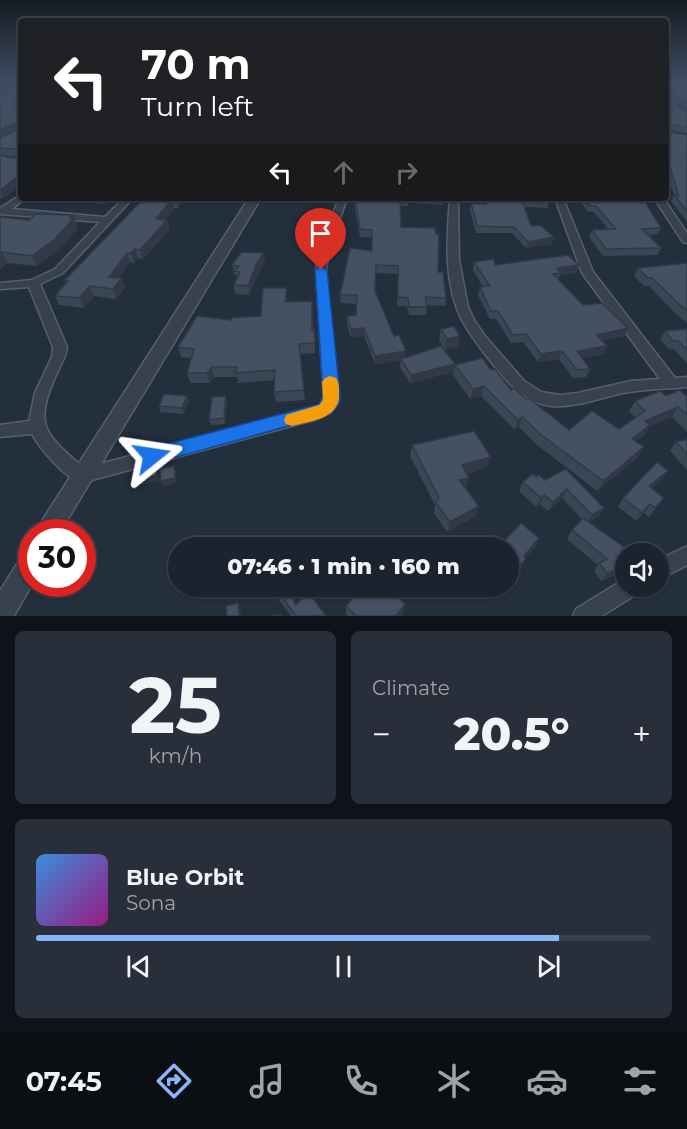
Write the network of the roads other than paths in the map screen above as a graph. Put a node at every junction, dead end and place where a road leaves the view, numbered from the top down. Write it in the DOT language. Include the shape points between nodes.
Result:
graph roads {
  1 [pos="18,200"];
  2 [pos="126,201"];
  3 [pos="253,201"];
  4 [pos="342,201"];
  5 [pos="454,201"];
  6 [pos="560,201"];
  7 [pos="660,201"];
  8 [pos="2,212"];
  9 [pos="107,220"];
  10 [pos="687,240"];
  11 [pos="34,283"];
  12 [pos="0,286"];
  13 [pos="687,382"];
  14 [pos="671,383"];
  15 [pos="36,427"];
  16 [pos="0,430"];
  17 [pos="81,476"];
  18 [pos="56,519"];
  19 [pos="687,555"];
  20 [pos="669,565"];
  21 [pos="18,585"];
  22 [pos="615,596"];
  23 [pos="0,615"];
  24 [pos="583,616"];
  1 -- 8 [label="street"];
  2 -- 9 [label="street"];
  3 -- 17 [label="street"];
  4 -- 17 [label="street" via="329,233 321,270 332,394 325,410"];
  5 -- 14 [label="street" via="452,239 462,305 477,333 517,383 539,398 567,401 624,388"];
  6 -- 14 [label="street" via="588,273"];
  7 -- 10 [label="street"];
  8 -- 9 [label="street"];
  9 -- 11 [label="street" via="59,271"];
  11 -- 12 [label="street"];
  11 -- 15 [label="street" via="60,347 45,385"];
  13 -- 14 [label="street"];
  15 -- 16 [label="street"];
  15 -- 17 [label="street" via="42,441"];
  17 -- 18 [label="street"];
  19 -- 20 [label="street"];
  21 -- 23 [label="street"];
  22 -- 24 [label="street"];
}
